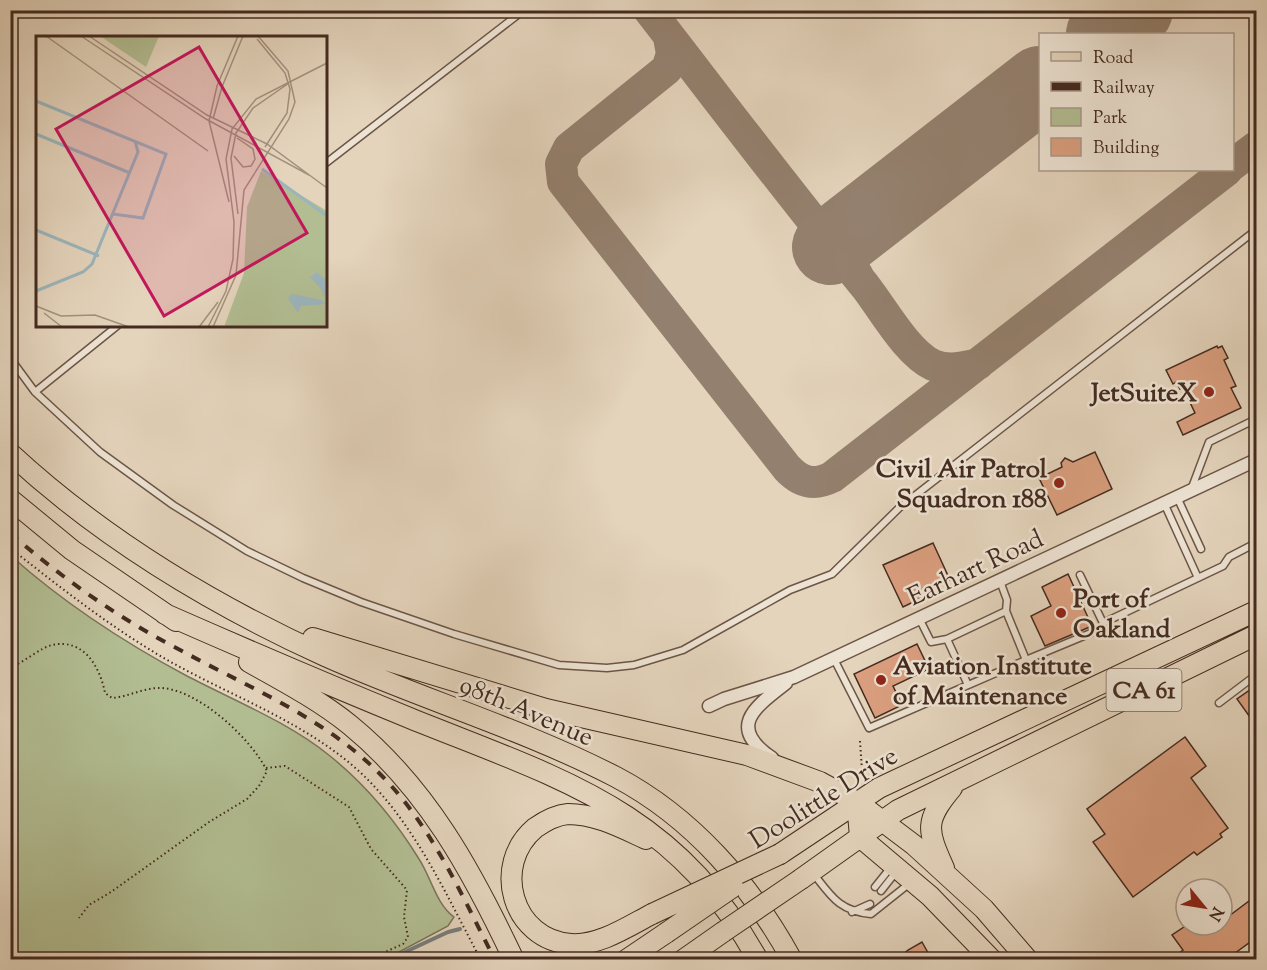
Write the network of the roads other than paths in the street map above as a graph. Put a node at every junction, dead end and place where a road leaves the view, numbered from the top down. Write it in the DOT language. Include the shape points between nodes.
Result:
graph roads {
  1 [pos="524,10"];
  2 [pos="327,162"];
  3 [pos="1257,230"];
  4 [pos="116,327"];
  5 [pos="10,358"];
  6 [pos="35,392"];
  7 [pos="1257,424"];
  8 [pos="10,446"];
  9 [pos="10,453"];
  10 [pos="1257,460"];
  11 [pos="40,481"];
  12 [pos="1191,490"];
  13 [pos="1177,497"];
  14 [pos="10,499"];
  15 [pos="1164,503"];
  16 [pos="1257,543"];
  17 [pos="1201,549"];
  18 [pos="1080,575"];
  19 [pos="1198,578"];
  20 [pos="1000,580"];
  21 [pos="184,583"];
  22 [pos="1006,611"];
  23 [pos="1257,611"];
  24 [pos="165,614"];
  25 [pos="919,618"];
  26 [pos="1092,633"];
  27 [pos="1257,635"];
  28 [pos="947,639"];
  29 [pos="834,658"];
  30 [pos="1026,660"];
  31 [pos="1257,675"];
  32 [pos="794,677"];
  33 [pos="968,685"];
  34 [pos="1219,703"];
  35 [pos="709,706"];
  36 [pos="788,768"];
  37 [pos="957,782"];
  38 [pos="857,802"];
  39 [pos="883,820"];
  40 [pos="860,837"];
  41 [pos="674,851"];
  42 [pos="780,854"];
  43 [pos="902,872"];
  44 [pos="946,874"];
  45 [pos="806,875"];
  46 [pos="878,889"];
  47 [pos="867,902"];
  48 [pos="852,912"];
  49 [pos="684,959"];
  50 [pos="514,960"];
  51 [pos="626,960"];
  52 [pos="758,960"];
  53 [pos="792,960"];
  54 [pos="992,960"];
  55 [pos="1028,960"];
  1 -- 2 [label="lane"];
  3 -- 6 [label="lane" via="899,508 832,574 790,590 683,650 634,665 559,665 404,619 303,579 211,531 153,492 100,452"];
  4 -- 6 [label="lane"];
  5 -- 6 [label="lane"];
  7 -- 12 [label="lane" via="1250,422 1209,442"];
  8 -- 11 [label="main road"];
  9 -- 11 [label="main road"];
  10 -- 12 [label="street, Earhart Road"];
  11 -- 21 [label="main road" via="128,548"];
  12 -- 13 [label="street, Earhart Road"];
  13 -- 15 [label="street, Earhart Road"];
  13 -- 17 [label="lane"];
  14 -- 24 [label="main road" via="72,550"];
  15 -- 19 [label="lane"];
  15 -- 20 [label="street, Earhart Road"];
  16 -- 19 [label="lane"];
  18 -- 19 [label="lane" via="1103,624"];
  20 -- 22 [label="lane" via="1007,600"];
  20 -- 25 [label="street, Earhart Road"];
  21 -- 36 [label="main road" via="275,625 326,643 546,709"];
  21 -- 53 [label="main road, 98th Avenue" via="327,657 617,778 658,804 723,861 774,926"];
  22 -- 28 [label="lane"];
  22 -- 30 [label="lane"];
  23 -- 38 [label="main road, Doolittle Drive / CA 61" via="952,753"];
  24 -- 41 [label="main road, 98th Avenue" via="564,781 608,802"];
  24 -- 50 [label="main road" via="314,700 379,750 431,810 485,900"];
  25 -- 28 [label="lane" via="931,642"];
  25 -- 29 [label="street, Earhart Road"];
  26 -- 30 [label="lane"];
  27 -- 37 [label="main road, Doolittle Drive / CA 61"];
  28 -- 33 [label="lane"];
  29 -- 32 [label="street, Earhart Road"];
  29 -- 33 [label="lane" via="869,728"];
  30 -- 33 [label="lane"];
  31 -- 34 [label="lane"];
  32 -- 35 [label="street, Earhart Road"];
  32 -- 36 [label="street" via="750,713 747,724 750,738 759,748"];
  36 -- 38 [label="main road"];
  37 -- 39 [label="main road, Doolittle Drive / CA 61"];
  37 -- 44 [label="main road" via="930,821 930,835"];
  38 -- 39 [label="main road"];
  38 -- 40 [label="main road"];
  38 -- 42 [label="main road, Doolittle Drive / CA 61"];
  39 -- 40 [label="main road, Doolittle Drive / CA 61"];
  39 -- 44 [label="main road"];
  40 -- 43 [label="main road"];
  40 -- 45 [label="main road, Doolittle Drive / CA 61"];
  41 -- 42 [label="main road, bridge" via="588,816 566,814 546,820 526,836 513,858 510,884 516,906 529,924 547,938 570,944 591,943"];
  41 -- 52 [label="main road, 98th Avenue" via="723,902"];
  42 -- 51 [label="main road, Doolittle Drive / CA 61, bridge"];
  43 -- 46 [label="lane"];
  43 -- 48 [label="lane" via="871,914"];
  43 -- 54 [label="main road"];
  44 -- 55 [label="main road" via="984,909"];
  45 -- 48 [label="lane"];
  45 -- 49 [label="main road, Doolittle Drive / CA 61, bridge"];
  47 -- 48 [label="lane"];
}
